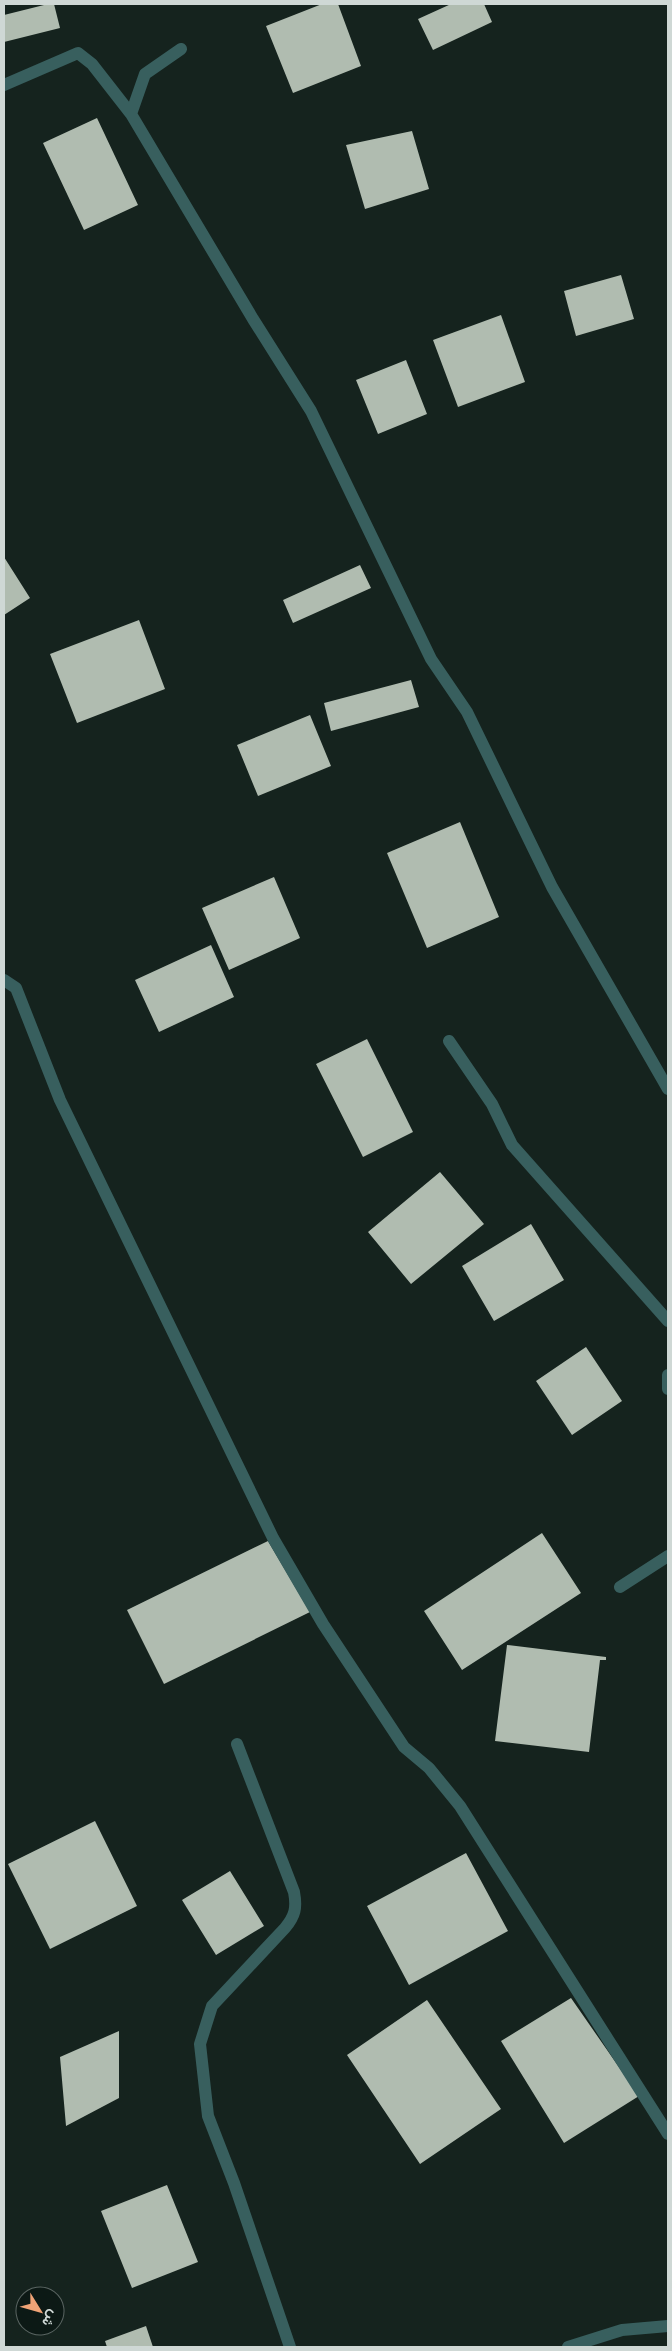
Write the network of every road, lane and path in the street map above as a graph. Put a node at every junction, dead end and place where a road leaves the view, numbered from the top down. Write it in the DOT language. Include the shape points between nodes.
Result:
graph roads {
  1 [pos="181,49"];
  2 [pos="4,85"];
  3 [pos="131,114"];
  4 [pos="4,980"];
  5 [pos="449,1040"];
  6 [pos="668,1088"];
  7 [pos="668,1321"];
  8 [pos="668,1375"];
  9 [pos="668,1389"];
  10 [pos="668,1556"];
  11 [pos="620,1588"];
  12 [pos="237,1744"];
  13 [pos="668,2134"];
  14 [pos="668,2326"];
  15 [pos="290,2347"];
  16 [pos="568,2347"];
  1 -- 3 [label="street" via="145,74"];
  2 -- 3 [label="street" via="78,53 92,64"];
  3 -- 6 [label="street" via="311,411 431,659 467,712 552,887"];
  4 -- 13 [label="street" via="16,988 60,1100 273,1538 323,1624 404,1746 429,1768 460,1806"];
  5 -- 7 [label="street" via="492,1104 512,1145"];
  8 -- 9 [label="street"];
  10 -- 11 [label="street"];
  12 -- 15 [label="street" via="294,1892 296,1905 289,1923 212,2006 200,2044 208,2116"];
  14 -- 16 [label="street" via="622,2330"];
}
